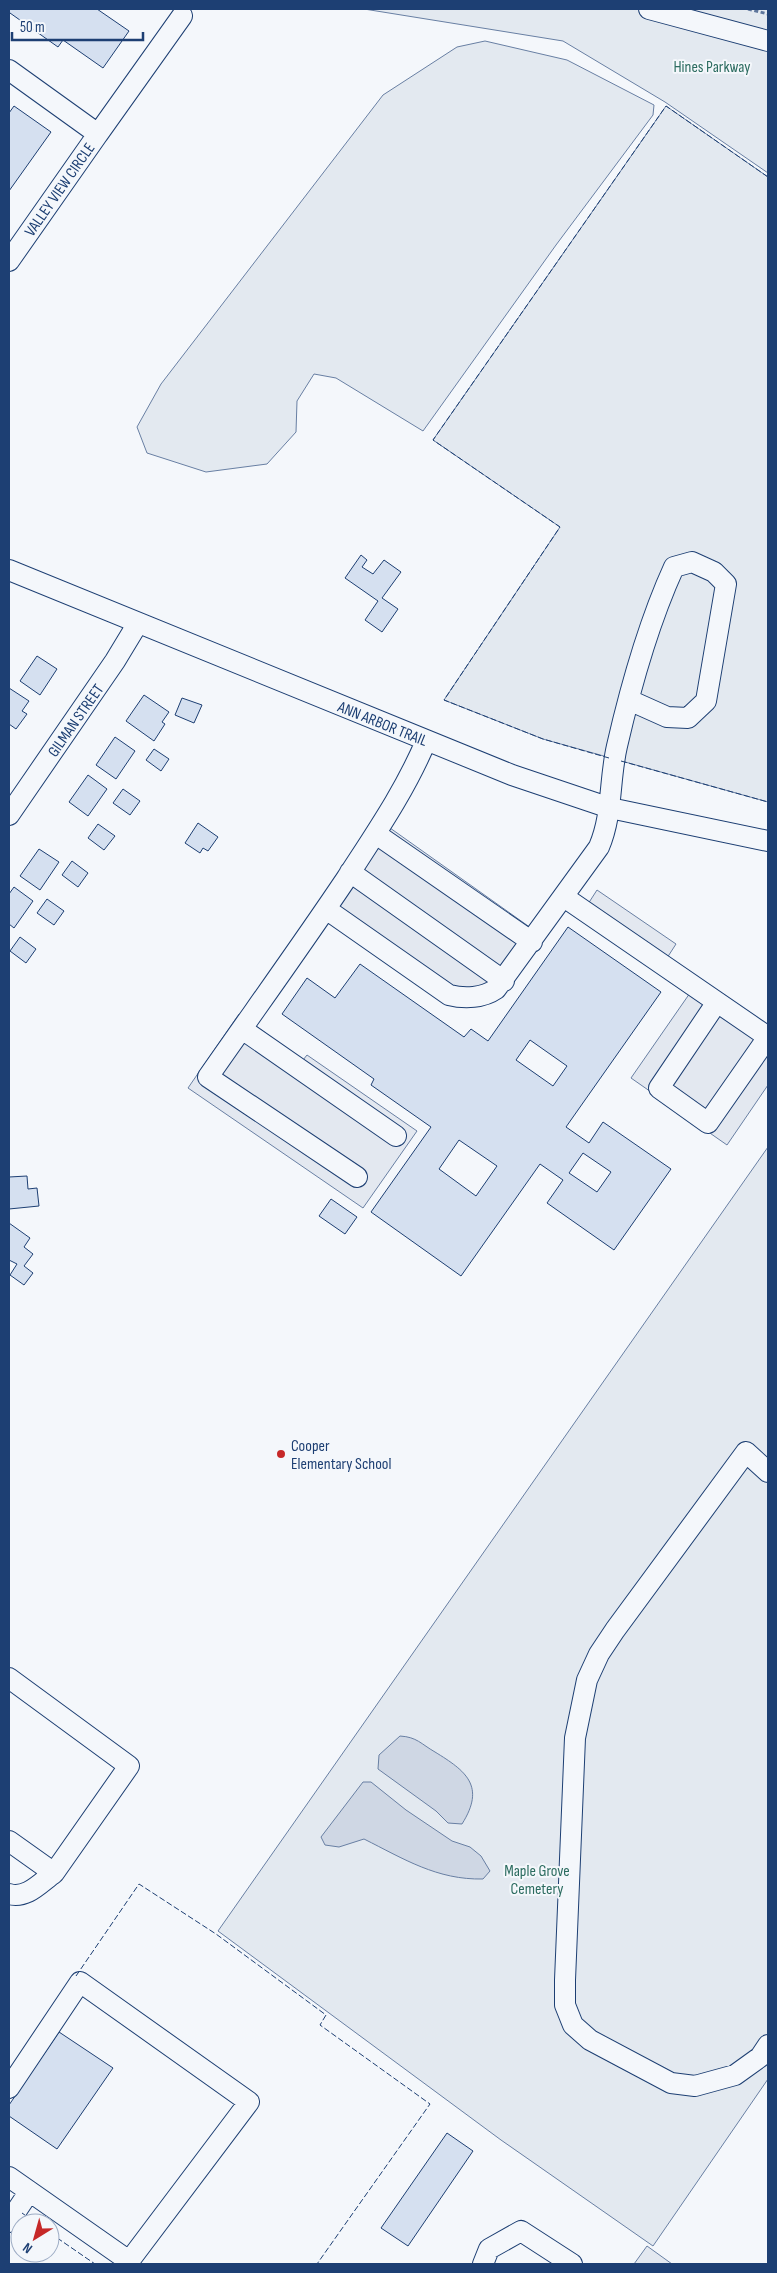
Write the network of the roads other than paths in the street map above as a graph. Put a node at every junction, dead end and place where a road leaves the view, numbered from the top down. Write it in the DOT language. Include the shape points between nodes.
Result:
graph roads {
  1 [pos="649,9"];
  2 [pos="182,16"];
  3 [pos="768,41"];
  4 [pos="9,70"];
  5 [pos="98,134"];
  6 [pos="9,261"];
  7 [pos="9,570"];
  8 [pos="138,623"];
  9 [pos="629,700"];
  10 [pos="426,741"];
  11 [pos="610,808"];
  12 [pos="9,815"];
  13 [pos="376,834"];
  14 [pos="768,841"];
  15 [pos="350,872"];
  16 [pos="564,897"];
  17 [pos="326,909"];
  18 [pos="532,942"];
  19 [pos="504,981"];
  20 [pos="717,1002"];
  21 [pos="242,1029"];
  22 [pos="396,1136"];
  23 [pos="357,1178"];
  24 [pos="768,1472"];
  25 [pos="9,1678"];
  26 [pos="9,1840"];
  27 [pos="54,1873"];
  28 [pos="9,1894"];
  29 [pos="768,2044"];
  30 [pos="9,2088"];
  31 [pos="9,2177"];
  32 [pos="28,2192"];
  33 [pos="9,2222"];
  34 [pos="128,2263"];
  35 [pos="483,2264"];
  36 [pos="572,2264"];
  1 -- 3 [label="street"];
  2 -- 5 [label="street"];
  4 -- 5 [label="street, VALLEY VIEW CIRCLE"];
  5 -- 6 [label="street, VALLEY VIEW CIRCLE"];
  7 -- 8 [label="street, ANN ARBOR TRAIL"];
  8 -- 10 [label="street, ANN ARBOR TRAIL"];
  8 -- 12 [label="street, GILMAN STREET"];
  9 -- 9 [label="street" via="659,599 674,567 692,562 714,572 726,584 706,701 688,718 667,717"];
  9 -- 11 [label="street" via="616,748"];
  10 -- 11 [label="street, ANN ARBOR TRAIL" via="512,775"];
  10 -- 13 [label="street" via="412,775"];
  11 -- 14 [label="street, ANN ARBOR TRAIL"];
  11 -- 16 [label="street" via="599,847"];
  13 -- 15 [label="street"];
  13 -- 18 [label="street"];
  15 -- 17 [label="street"];
  15 -- 19 [label="street"];
  16 -- 18 [label="street"];
  16 -- 20 [label="street"];
  17 -- 19 [label="street" via="450,995 489,994"];
  17 -- 21 [label="street"];
  18 -- 19 [label="street"];
  20 -- 20 [label="street" via="658,1088 708,1123 768,1037"];
  21 -- 22 [label="street"];
  21 -- 23 [label="street" via="208,1077"];
  24 -- 29 [label="street" via="746,1452 615,1630 587,1680 575,1738 565,2005 573,2025 590,2040 671,2083 695,2086 735,2075 760,2057"];
  25 -- 27 [label="street" via="129,1766"];
  26 -- 27 [label="street"];
  27 -- 28 [label="street" via="26,1893"];
  30 -- 34 [label="street" via="80,1982 249,2102"];
  31 -- 32 [label="street"];
  32 -- 33 [label="street"];
  32 -- 34 [label="street"];
  35 -- 36 [label="street" via="489,2249 521,2230"];
}
